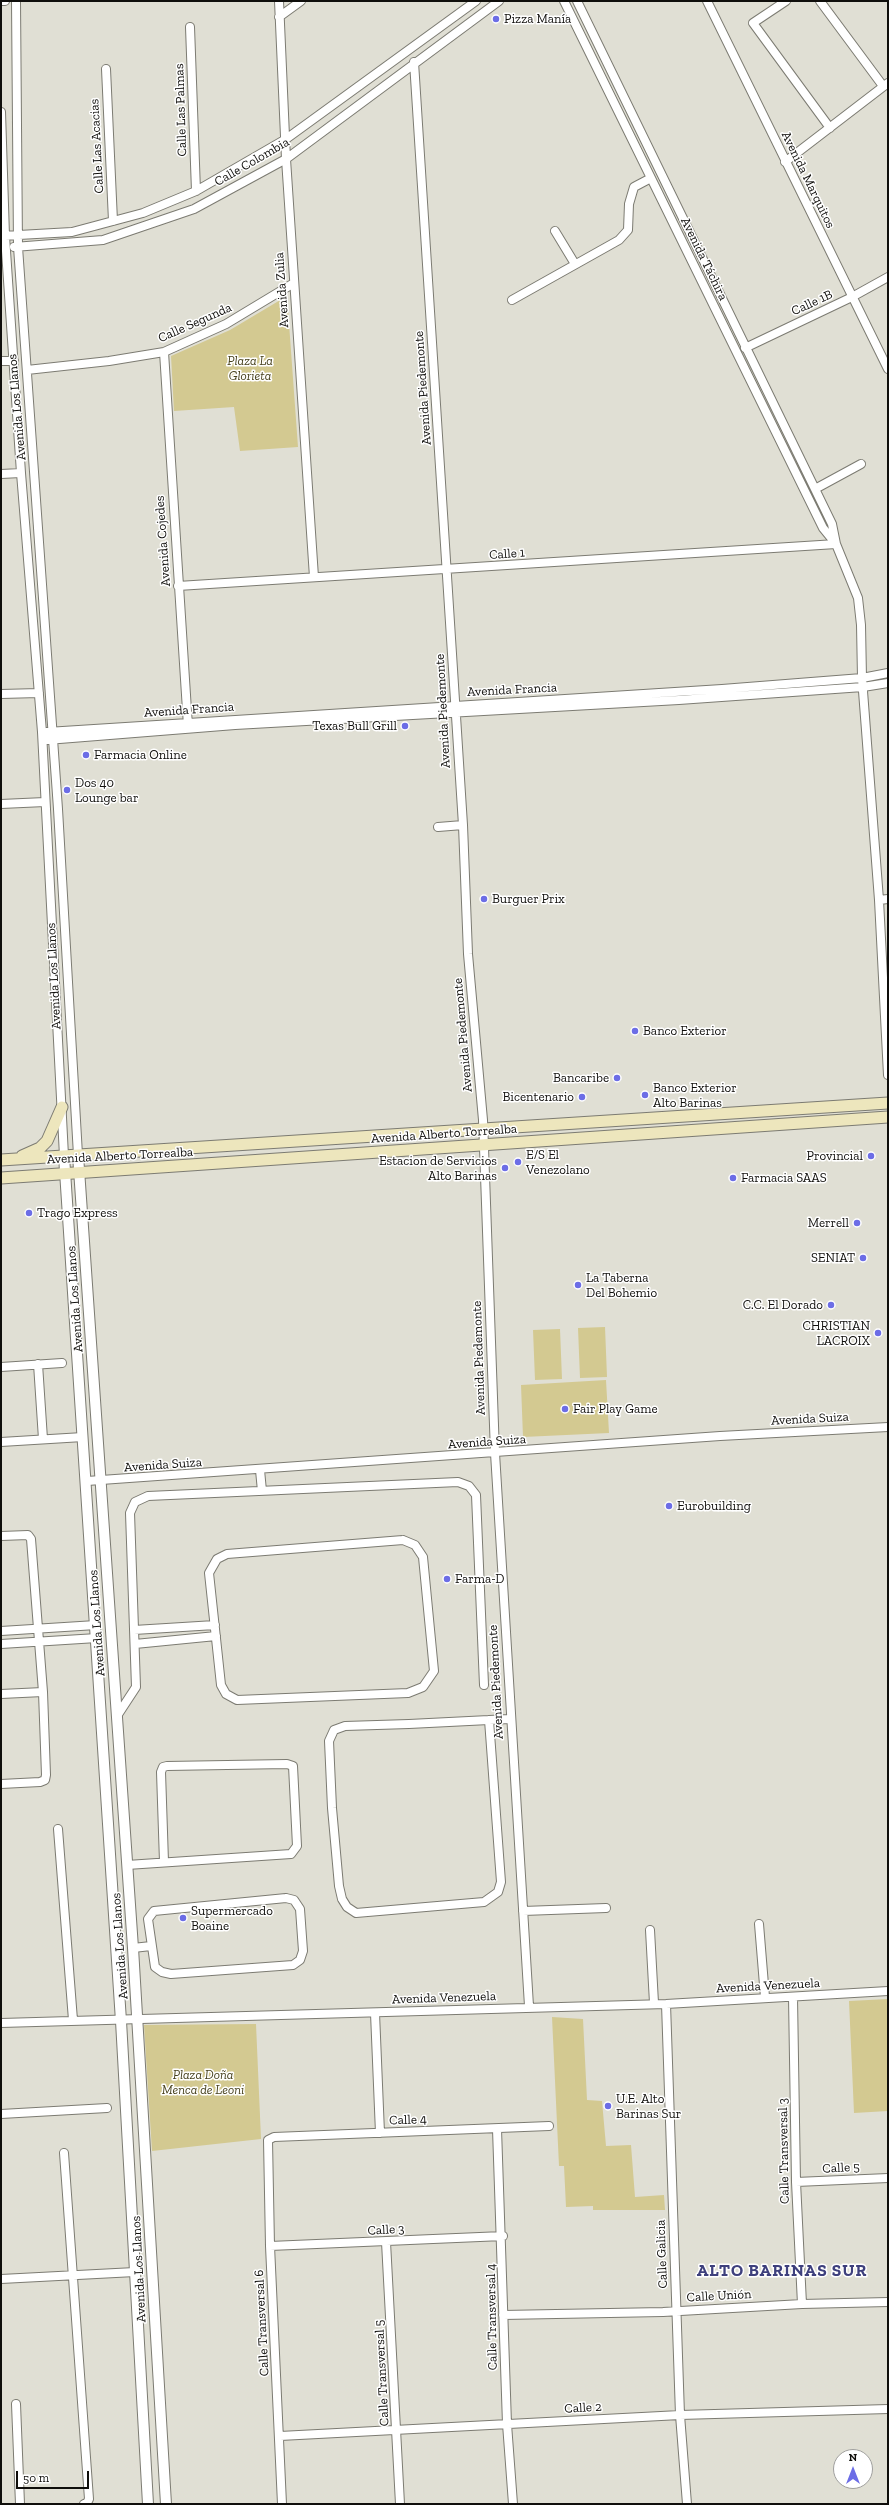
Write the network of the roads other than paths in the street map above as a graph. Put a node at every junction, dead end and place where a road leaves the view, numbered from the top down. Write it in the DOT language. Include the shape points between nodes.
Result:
graph roads {
  1 [pos="1,1"];
  2 [pos="5,1"];
  3 [pos="16,1"];
  4 [pos="279,1"];
  5 [pos="301,1"];
  6 [pos="476,1"];
  7 [pos="499,1"];
  8 [pos="564,1"];
  9 [pos="577,1"];
  10 [pos="707,1"];
  11 [pos="786,1"];
  12 [pos="820,1"];
  13 [pos="279,17"];
  14 [pos="190,27"];
  15 [pos="414,62"];
  16 [pos="106,69"];
  17 [pos="886,84"];
  18 [pos="1,112"];
  19 [pos="830,128"];
  20 [pos="286,139"];
  21 [pos="286,159"];
  22 [pos="785,162"];
  23 [pos="651,178"];
  24 [pos="196,191"];
  25 [pos="113,221"];
  26 [pos="555,231"];
  27 [pos="18,235"];
  28 [pos="3,236"];
  29 [pos="4,247"];
  30 [pos="18,247"];
  31 [pos="575,264"];
  32 [pos="888,277"];
  33 [pos="294,283"];
  34 [pos="852,297"];
  35 [pos="512,300"];
  36 [pos="745,348"];
  37 [pos="164,352"];
  38 [pos="1,361"];
  39 [pos="14,361"];
  40 [pos="27,370"];
  41 [pos="888,370"];
  42 [pos="861,464"];
  43 [pos="1,474"];
  44 [pos="21,474"];
  45 [pos="815,489"];
  46 [pos="836,544"];
  47 [pos="447,569"];
  48 [pos="314,577"];
  49 [pos="178,586"];
  50 [pos="888,673"];
  51 [pos="862,678"];
  52 [pos="888,683"];
  53 [pos="863,687"];
  54 [pos="39,692"];
  55 [pos="1,694"];
  56 [pos="455,710"];
  57 [pos="188,725"];
  58 [pos="42,736"];
  59 [pos="52,736"];
  60 [pos="45,802"];
  61 [pos="1,804"];
  62 [pos="463,825"];
  63 [pos="438,827"];
  64 [pos="888,899"];
  65 [pos="879,900"];
  66 [pos="888,1075"];
  67 [pos="888,1103"];
  68 [pos="62,1107"];
  69 [pos="888,1117"];
  70 [pos="483,1129"];
  71 [pos="483,1145"];
  72 [pos="78,1155"];
  73 [pos="64,1156"];
  74 [pos="1,1160"];
  75 [pos="13,1160"];
  76 [pos="80,1172"];
  77 [pos="66,1173"];
  78 [pos="1,1178"];
  79 [pos="62,1363"];
  80 [pos="38,1364"];
  81 [pos="1,1367"];
  82 [pos="888,1427"];
  83 [pos="83,1437"];
  84 [pos="42,1439"];
  85 [pos="1,1442"];
  86 [pos="495,1453"];
  87 [pos="260,1470"];
  88 [pos="87,1481"];
  89 [pos="100,1481"];
  90 [pos="262,1491"];
  91 [pos="1,1536"];
  92 [pos="96,1625"];
  93 [pos="215,1625"];
  94 [pos="38,1628"];
  95 [pos="134,1630"];
  96 [pos="1,1631"];
  97 [pos="216,1636"];
  98 [pos="97,1638"];
  99 [pos="40,1642"];
  100 [pos="1,1644"];
  101 [pos="134,1644"];
  102 [pos="484,1685"];
  103 [pos="43,1692"];
  104 [pos="1,1694"];
  105 [pos="117,1716"];
  106 [pos="510,1719"];
  107 [pos="489,1720"];
  108 [pos="1,1784"];
  109 [pos="58,1829"];
  110 [pos="164,1862"];
  111 [pos="127,1865"];
  112 [pos="606,1908"];
  113 [pos="523,1911"];
  114 [pos="759,1924"];
  115 [pos="650,1930"];
  116 [pos="151,1946"];
  117 [pos="133,1948"];
  118 [pos="888,1991"];
  119 [pos="765,1997"];
  120 [pos="793,1998"];
  121 [pos="654,2003"];
  122 [pos="666,2004"];
  123 [pos="529,2006"];
  124 [pos="375,2013"];
  125 [pos="73,2020"];
  126 [pos="138,2020"];
  127 [pos="121,2021"];
  128 [pos="1,2023"];
  129 [pos="107,2108"];
  130 [pos="1,2114"];
  131 [pos="549,2126"];
  132 [pos="497,2129"];
  133 [pos="380,2133"];
  134 [pos="268,2140"];
  135 [pos="64,2153"];
  136 [pos="888,2178"];
  137 [pos="796,2182"];
  138 [pos="503,2236"];
  139 [pos="386,2242"];
  140 [pos="270,2246"];
  141 [pos="135,2272"];
  142 [pos="73,2275"];
  143 [pos="1,2279"];
  144 [pos="888,2302"];
  145 [pos="802,2304"];
  146 [pos="676,2311"];
  147 [pos="503,2315"];
  148 [pos="16,2404"];
  149 [pos="888,2408"];
  150 [pos="680,2415"];
  151 [pos="507,2424"];
  152 [pos="397,2431"];
  153 [pos="280,2436"];
  154 [pos="20,2504"];
  155 [pos="84,2504"];
  156 [pos="148,2504"];
  157 [pos="166,2504"];
  158 [pos="282,2504"];
  159 [pos="400,2504"];
  160 [pos="513,2504"];
  161 [pos="687,2504"];
  1 -- 2 [label="street"];
  3 -- 27 [label="street, Avenida Los Llanos"];
  4 -- 13 [label="street, Avenida Zulia"];
  5 -- 13 [label="street"];
  6 -- 20 [label="street, Calle Colombia"];
  7 -- 15 [label="street, Calle Colombia"];
  8 -- 23 [label="street, Avenida Táchira"];
  9 -- 36 [label="street"];
  10 -- 22 [label="street, Avenida Marquitos"];
  11 -- 19 [label="street" via="753,23"];
  12 -- 17 [label="street"];
  13 -- 20 [label="street, Avenida Zulia"];
  14 -- 24 [label="street, Calle Las Palmas"];
  15 -- 21 [label="street, Calle Colombia"];
  15 -- 47 [label="street, Avenida Piedemonte"];
  16 -- 25 [label="street, Calle Las Acacias"];
  17 -- 19 [label="street"];
  18 -- 28 [label="street, Avenida Los Llanos"];
  19 -- 22 [label="street"];
  20 -- 21 [label="street, Avenida Zulia"];
  20 -- 24 [label="street, Calle Colombia"];
  21 -- 30 [label="street, Calle Colombia" via="194,209 103,240"];
  21 -- 33 [label="street, Avenida Zulia"];
  22 -- 34 [label="street, Avenida Marquitos"];
  23 -- 31 [label="street" via="634,187 629,204 628,230 625,235"];
  23 -- 46 [label="street, Avenida Táchira" via="823,528"];
  24 -- 25 [label="street, Calle Colombia" via="142,213"];
  25 -- 27 [label="street, Calle Colombia" via="72,232"];
  26 -- 31 [label="street"];
  27 -- 28 [label="street, Calle Colombia"];
  27 -- 30 [label="street, Avenida Los Llanos"];
  28 -- 29 [label="street, Avenida Los Llanos"];
  29 -- 30 [label="street, Calle Colombia"];
  29 -- 39 [label="street, Avenida Los Llanos"];
  30 -- 40 [label="street, Avenida Los Llanos"];
  31 -- 35 [label="street"];
  32 -- 34 [label="street, Calle 1B"];
  33 -- 37 [label="street, Calle Segunda" via="226,324"];
  33 -- 48 [label="street, Avenida Zulia"];
  34 -- 36 [label="street, Calle 1B"];
  34 -- 41 [label="street, Avenida Marquitos"];
  36 -- 45 [label="street"];
  37 -- 40 [label="street, Calle Segunda"];
  37 -- 49 [label="street, Avenida Cojedes"];
  38 -- 39 [label="street"];
  39 -- 44 [label="street, Avenida Los Llanos"];
  40 -- 59 [label="street, Avenida Los Llanos"];
  42 -- 45 [label="street"];
  43 -- 44 [label="street"];
  44 -- 54 [label="street, Avenida Los Llanos"];
  45 -- 46 [label="street" via="832,524"];
  46 -- 47 [label="street, Calle 1"];
  46 -- 51 [label="street" via="858,598"];
  47 -- 48 [label="street, Calle 1"];
  47 -- 56 [label="street, Avenida Piedemonte"];
  48 -- 49 [label="street, Calle 1"];
  49 -- 57 [label="street, Avenida Cojedes"];
  50 -- 51 [label="street, Avenida Francia"];
  51 -- 53 [label="street"];
  51 -- 56 [label="street, Avenida Francia"];
  52 -- 53 [label="street, Avenida Francia"];
  53 -- 56 [label="street, Avenida Francia"];
  53 -- 65 [label="street"];
  54 -- 55 [label="street"];
  54 -- 58 [label="street, Avenida Los Llanos"];
  56 -- 57 [label="street, Avenida Francia"];
  56 -- 62 [label="street, Avenida Piedemonte"];
  57 -- 59 [label="street, Avenida Francia"];
  58 -- 59 [label="street"];
  58 -- 60 [label="street, Avenida Los Llanos"];
  59 -- 72 [label="street, Avenida Los Llanos"];
  60 -- 61 [label="street"];
  60 -- 68 [label="street, Avenida Los Llanos"];
  62 -- 63 [label="street"];
  62 -- 70 [label="street, Avenida Piedemonte" via="468,954"];
  64 -- 65 [label="street"];
  65 -- 66 [label="street"];
  67 -- 70 [label="main road, Avenida Alberto Torrealba"];
  68 -- 73 [label="street, Avenida Los Llanos"];
  68 -- 75 [label="main road" via="54,1130 44,1144"];
  69 -- 71 [label="main road, Avenida Alberto Torrealba"];
  70 -- 71 [label="street, Avenida Piedemonte"];
  70 -- 72 [label="main road, Avenida Alberto Torrealba"];
  71 -- 76 [label="main road, Avenida Alberto Torrealba" via="248,1163"];
  71 -- 86 [label="street, Avenida Piedemonte"];
  72 -- 73 [label="main road, Avenida Alberto Torrealba"];
  72 -- 76 [label="street, Avenida Los Llanos"];
  73 -- 75 [label="main road, Avenida Alberto Torrealba"];
  73 -- 77 [label="street, Avenida Los Llanos"];
  74 -- 75 [label="main road, Avenida Alberto Torrealba"];
  76 -- 77 [label="main road, Avenida Alberto Torrealba"];
  76 -- 89 [label="street, Avenida Los Llanos"];
  77 -- 78 [label="main road, Avenida Alberto Torrealba"];
  77 -- 83 [label="street, Avenida Los Llanos"];
  79 -- 80 [label="street"];
  80 -- 81 [label="street"];
  80 -- 84 [label="street"];
  82 -- 86 [label="street, Avenida Suiza" via="720,1436"];
  83 -- 84 [label="street"];
  83 -- 88 [label="street, Avenida Los Llanos"];
  84 -- 85 [label="street"];
  86 -- 87 [label="street, Avenida Suiza"];
  86 -- 106 [label="street, Avenida Piedemonte"];
  87 -- 89 [label="street, Avenida Suiza"];
  87 -- 90 [label="street"];
  88 -- 89 [label="street, Avenida Suiza"];
  88 -- 92 [label="street, Avenida Los Llanos"];
  89 -- 105 [label="street, Avenida Los Llanos"];
  90 -- 95 [label="street" via="148,1496 135,1502 130,1513"];
  90 -- 102 [label="street" via="458,1482 469,1486 476,1495"];
  91 -- 94 [label="street" via="28,1535 31,1539"];
  92 -- 94 [label="street"];
  92 -- 98 [label="street, Avenida Los Llanos"];
  93 -- 95 [label="street"];
  93 -- 97 [label="street"];
  93 -- 97 [label="street" via="209,1573 213,1563 223,1555 407,1540 415,1545 423,1557 434,1671 423,1687 408,1693 237,1700 226,1694 221,1685"];
  94 -- 96 [label="street"];
  94 -- 99 [label="street"];
  95 -- 101 [label="street"];
  97 -- 101 [label="street"];
  98 -- 99 [label="street"];
  98 -- 127 [label="street, Avenida Los Llanos"];
  99 -- 100 [label="street"];
  99 -- 103 [label="street"];
  101 -- 105 [label="street" via="136,1687"];
  103 -- 104 [label="street"];
  103 -- 108 [label="street" via="45,1780"];
  105 -- 111 [label="street, Avenida Los Llanos"];
  106 -- 107 [label="street"];
  106 -- 113 [label="street, Avenida Piedemonte"];
  107 -- 107 [label="street" via="345,1726 331,1733 329,1741 332,1815 339,1886 347,1908 356,1913 484,1902 498,1892 502,1882"];
  109 -- 125 [label="street"];
  110 -- 110 [label="street" via="291,1854 297,1846 293,1766 219,1765 163,1768 161,1772"];
  110 -- 111 [label="street"];
  111 -- 117 [label="street, Avenida Los Llanos"];
  112 -- 113 [label="street"];
  113 -- 123 [label="street, Avenida Piedemonte"];
  114 -- 119 [label="street"];
  115 -- 121 [label="street"];
  116 -- 116 [label="street" via="155,1967 166,1974 293,1965 300,1960 303,1951 299,1906 294,1900 286,1898 157,1910 151,1913 148,1919"];
  116 -- 117 [label="street"];
  117 -- 126 [label="street, Avenida Los Llanos"];
  118 -- 120 [label="street, Avenida Venezuela"];
  119 -- 120 [label="street, Avenida Venezuela"];
  119 -- 122 [label="street, Avenida Venezuela"];
  120 -- 137 [label="street, Calle Transversal 3"];
  121 -- 122 [label="street, Avenida Venezuela"];
  121 -- 123 [label="street, Avenida Venezuela"];
  122 -- 146 [label="street, Calle Galicia"];
  123 -- 124 [label="street, Avenida Venezuela"];
  124 -- 126 [label="street, Avenida Venezuela"];
  124 -- 133 [label="street"];
  125 -- 127 [label="street, Avenida Venezuela"];
  125 -- 128 [label="street, Avenida Venezuela"];
  126 -- 127 [label="street, Avenida Venezuela"];
  126 -- 157 [label="street, Avenida Los Llanos"];
  127 -- 141 [label="street, Avenida Los Llanos"];
  129 -- 130 [label="street"];
  131 -- 132 [label="street, Calle 4"];
  132 -- 133 [label="street, Calle 4"];
  132 -- 138 [label="street, Calle Transversal 4"];
  133 -- 134 [label="street, Calle 4" via="274,2137"];
  134 -- 140 [label="street, Calle Transversal 6"];
  135 -- 142 [label="street"];
  136 -- 137 [label="street, Calle 5"];
  137 -- 145 [label="street, Calle Transversal 3"];
  138 -- 139 [label="street, Calle 3"];
  138 -- 147 [label="street, Calle Transversal 4"];
  139 -- 140 [label="street, Calle 3"];
  139 -- 152 [label="street, Calle Transversal 5"];
  140 -- 153 [label="street, Calle Transversal 6"];
  141 -- 142 [label="street"];
  141 -- 156 [label="street, Avenida Los Llanos"];
  142 -- 143 [label="street"];
  142 -- 155 [label="street" via="89,2499 88,2503"];
  144 -- 145 [label="street, Calle Unión"];
  145 -- 146 [label="street, Calle Unión"];
  146 -- 147 [label="street, Calle Unión"];
  146 -- 150 [label="street, Calle Galicia"];
  147 -- 151 [label="street, Calle Transversal 4"];
  148 -- 154 [label="street"];
  149 -- 150 [label="street, Calle 2"];
  150 -- 151 [label="street, Calle 2"];
  150 -- 161 [label="street, Calle Galicia"];
  151 -- 152 [label="street, Calle 2"];
  151 -- 160 [label="street, Calle Transversal 4"];
  152 -- 153 [label="street, Calle 2"];
  152 -- 159 [label="street, Calle Transversal 5"];
  153 -- 158 [label="street, Calle Transversal 6"];
}
